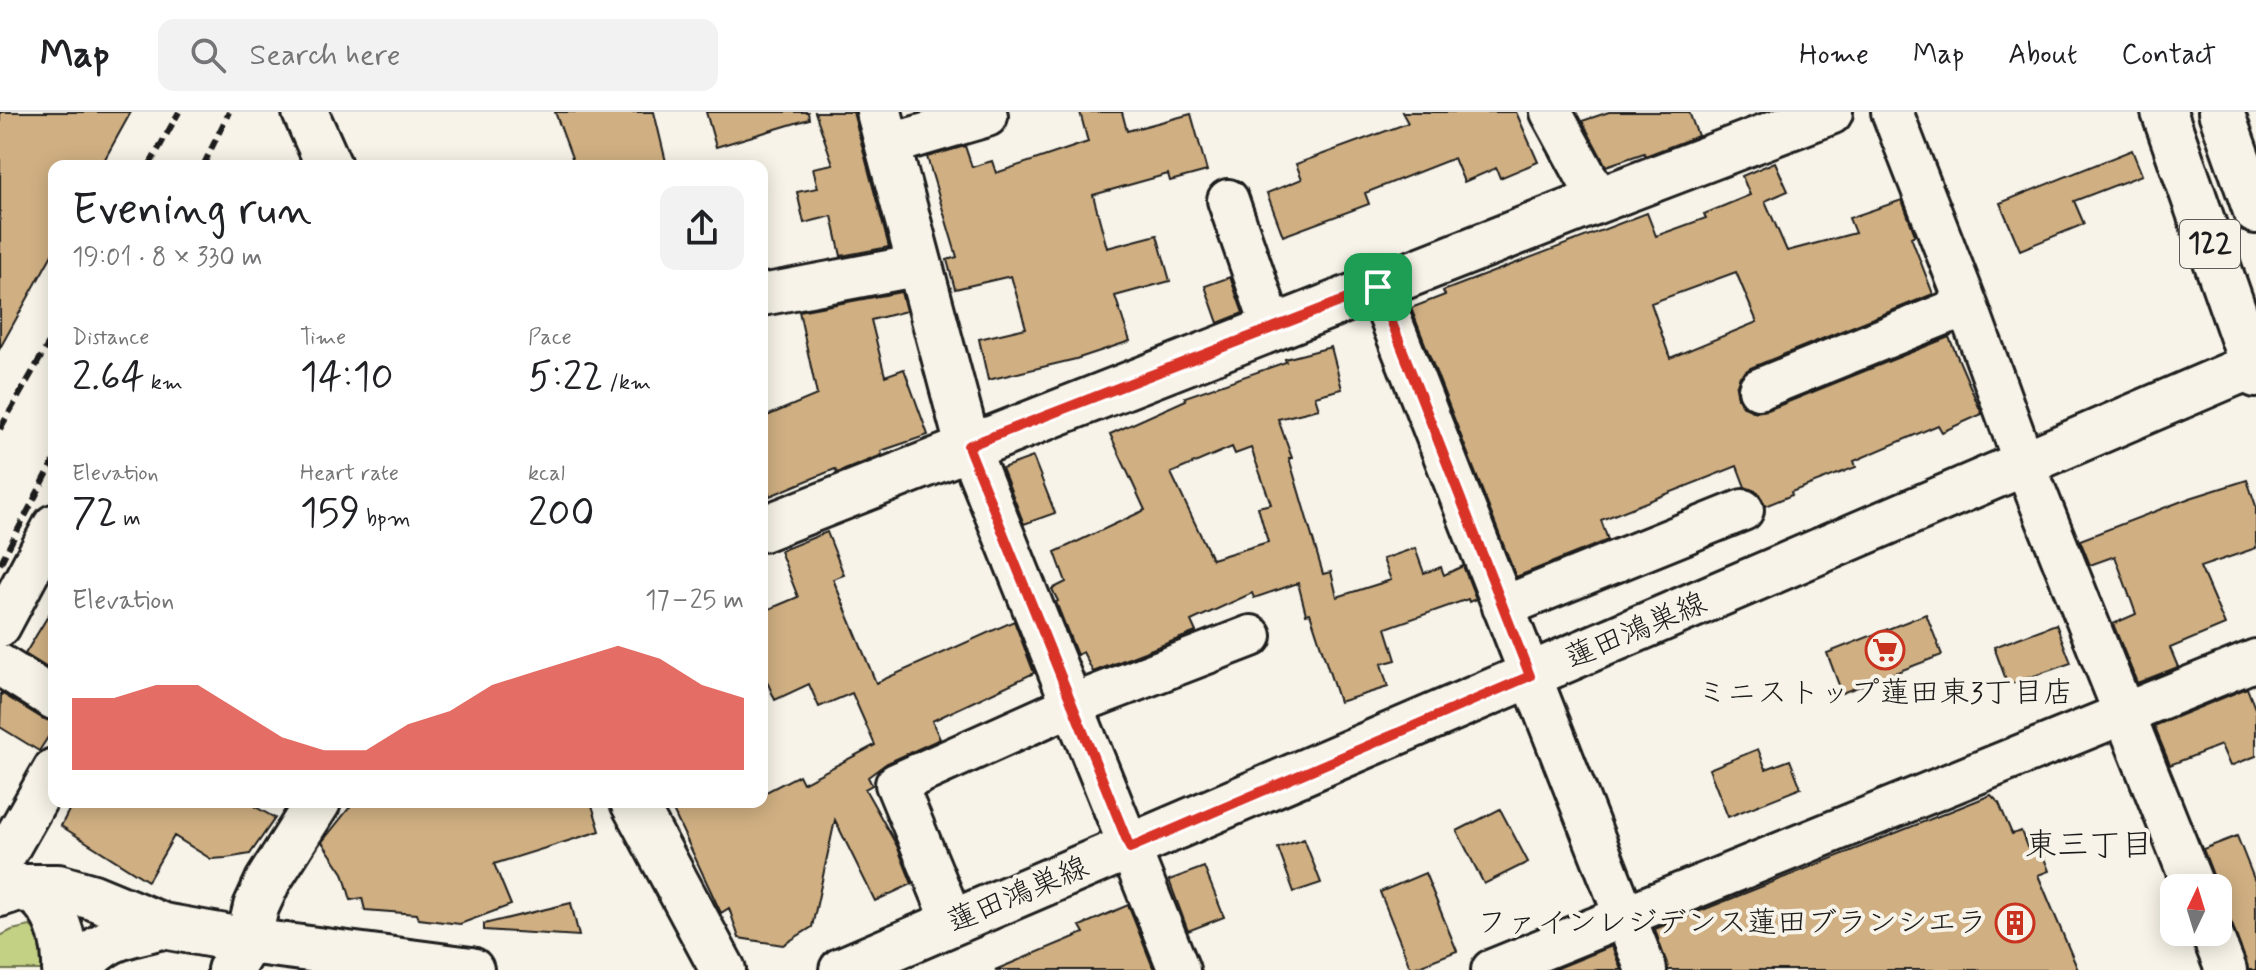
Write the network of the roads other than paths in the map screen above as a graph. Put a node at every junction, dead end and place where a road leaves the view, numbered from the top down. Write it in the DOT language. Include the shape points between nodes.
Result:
graph roads {
  1 [pos="1551,112"];
  2 [pos="1830,112"];
  3 [pos="1892,112"];
  4 [pos="2164,112"];
  5 [pos="2221,112"];
  6 [pos="311,114"];
  7 [pos="987,116"];
  8 [pos="884,128"];
  9 [pos="327,160"];
  10 [pos="1228,200"];
  11 [pos="1599,200"];
  12 [pos="2256,211"];
  13 [pos="920,265"];
  14 [pos="1378,287"];
  15 [pos="768,294"];
  16 [pos="1967,305"];
  17 [pos="1273,330"];
  18 [pos="2255,369"];
  19 [pos="1759,389"];
  20 [pos="968,446"];
  21 [pos="2025,465"];
  22 [pos="1743,510"];
  23 [pos="768,527"];
  24 [pos="48,536"];
  25 [pos="1503,607"];
  26 [pos="0,626"];
  27 [pos="1251,636"];
  28 [pos="2256,660"];
  29 [pos="0,665"];
  30 [pos="1530,676"];
  31 [pos="48,695"];
  32 [pos="1072,705"];
  33 [pos="2123,714"];
  34 [pos="48,783"];
  35 [pos="314,808"];
  36 [pos="636,808"];
  37 [pos="1130,848"];
  38 [pos="2188,874"];
  39 [pos="7,881"];
  40 [pos="1625,916"];
  41 [pos="953,922"];
  42 [pos="163,926"];
  43 [pos="2217,946"];
  44 [pos="239,955"];
  45 [pos="461,969"];
  46 [pos="65,970"];
  47 [pos="77,970"];
  48 [pos="723,970"];
  49 [pos="842,970"];
  50 [pos="1179,970"];
  51 [pos="1492,970"];
  52 [pos="1646,970"];
  53 [pos="2226,970"];
  1 -- 11 [label="street"];
  2 -- 11 [label="main road"];
  3 -- 16 [label="street"];
  4 -- 18 [label="main road, 122"];
  5 -- 12 [label="main road, 122"];
  6 -- 9 [label="main road"];
  7 -- 8 [label="street"];
  8 -- 13 [label="main road"];
  10 -- 17 [label="street"];
  11 -- 14 [label="main road"];
  13 -- 15 [label="street"];
  13 -- 20 [label="main road"];
  14 -- 17 [label="main road"];
  14 -- 25 [label="street"];
  16 -- 19 [label="street"];
  16 -- 21 [label="street"];
  17 -- 20 [label="main road"];
  18 -- 21 [label="main road, 蓮田鴻巣線"];
  20 -- 23 [label="main road"];
  20 -- 32 [label="street"];
  21 -- 30 [label="main road, 蓮田鴻巣線"];
  21 -- 33 [label="street"];
  22 -- 25 [label="street"];
  24 -- 26 [label="street"];
  25 -- 30 [label="street"];
  27 -- 32 [label="street"];
  28 -- 33 [label="street"];
  29 -- 31 [label="street"];
  30 -- 37 [label="main road, 蓮田鴻巣線"];
  30 -- 40 [label="street"];
  32 -- 37 [label="street"];
  32 -- 41 [label="street" via="896,784"];
  33 -- 38 [label="street"];
  33 -- 40 [label="street"];
  34 -- 39 [label="street"];
  35 -- 44 [label="main road" via="268,881"];
  36 -- 48 [label="main road"];
  37 -- 41 [label="main road, 蓮田鴻巣線"];
  37 -- 50 [label="street"];
  39 -- 42 [label="main road" via="93,897"];
  39 -- 46 [label="main road" via="44,900 63,939"];
  40 -- 51 [label="street"];
  40 -- 52 [label="street"];
  41 -- 49 [label="main road, 蓮田鴻巣線"];
  42 -- 44 [label="main road"];
  42 -- 47 [label="main road" via="112,938"];
  43 -- 53 [label="street"];
  44 -- 45 [label="main road"];
}
